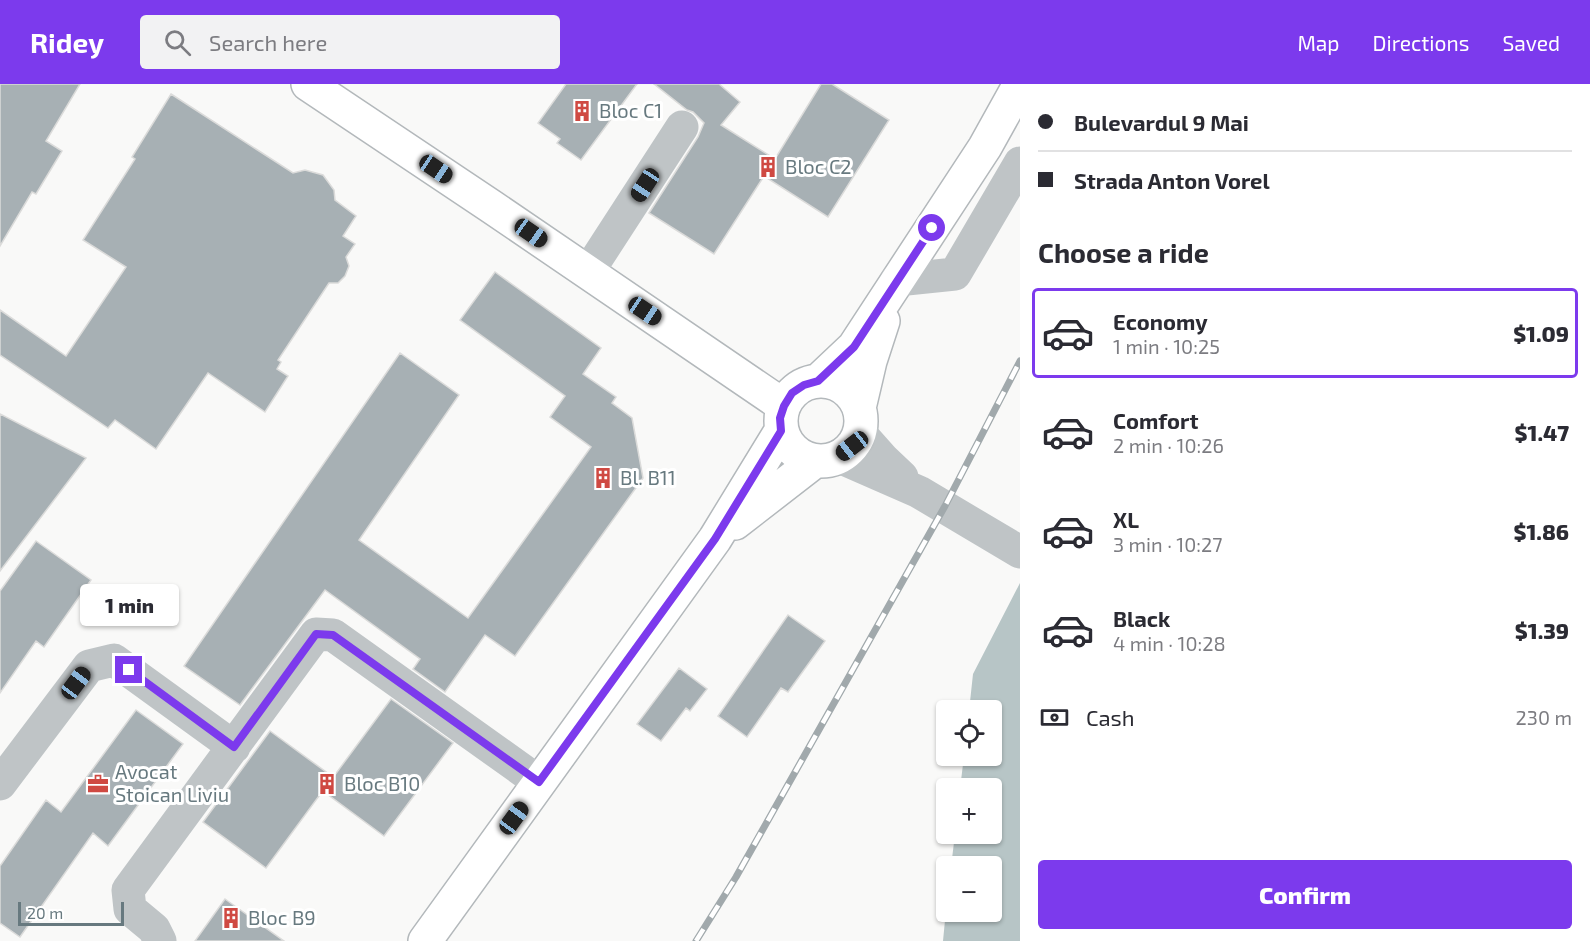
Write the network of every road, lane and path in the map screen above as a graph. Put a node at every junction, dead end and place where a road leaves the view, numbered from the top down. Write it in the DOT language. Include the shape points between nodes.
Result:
graph roads {
  1 [pos="1020,84"];
  2 [pos="320,87"];
  3 [pos="682,127"];
  4 [pos="1020,164"];
  5 [pos="588,272"];
  6 [pos="897,280"];
  7 [pos="818,381"];
  8 [pos="782,418"];
  9 [pos="859,420"];
  10 [pos="827,459"];
  11 [pos="919,492"];
  12 [pos="715,539"];
  13 [pos="1018,551"];
  14 [pos="234,747"];
  15 [pos="539,782"];
  16 [pos="0,784"];
  17 [pos="160,941"];
  18 [pos="425,941"];
  1 -- 6 [label="main road" via="985,147"];
  2 -- 5 [label="main road"];
  3 -- 5 [label="street"];
  4 -- 6 [label="street" via="955,274"];
  5 -- 8 [label="main road"];
  6 -- 7 [label="main road" via="854,347"];
  6 -- 9 [label="main road" via="870,361"];
  7 -- 8 [label="main road" via="792,393"];
  7 -- 9 [label="main road" via="835,383 850,393"];
  8 -- 10 [label="main road" via="786,442 794,451 804,458"];
  8 -- 12 [label="main road"];
  9 -- 10 [label="main road" via="852,446"];
  9 -- 11 [label="street" via="883,459"];
  10 -- 11 [label="street"];
  10 -- 12 [label="main road"];
  11 -- 13 [label="street"];
  12 -- 15 [label="main road"];
  14 -- 15 [label="street" via="316,634 333,635"];
  14 -- 16 [label="street" via="114,660 89,666"];
  14 -- 17 [label="street" via="128,890 130,909 154,929"];
  15 -- 18 [label="main road"];
}
